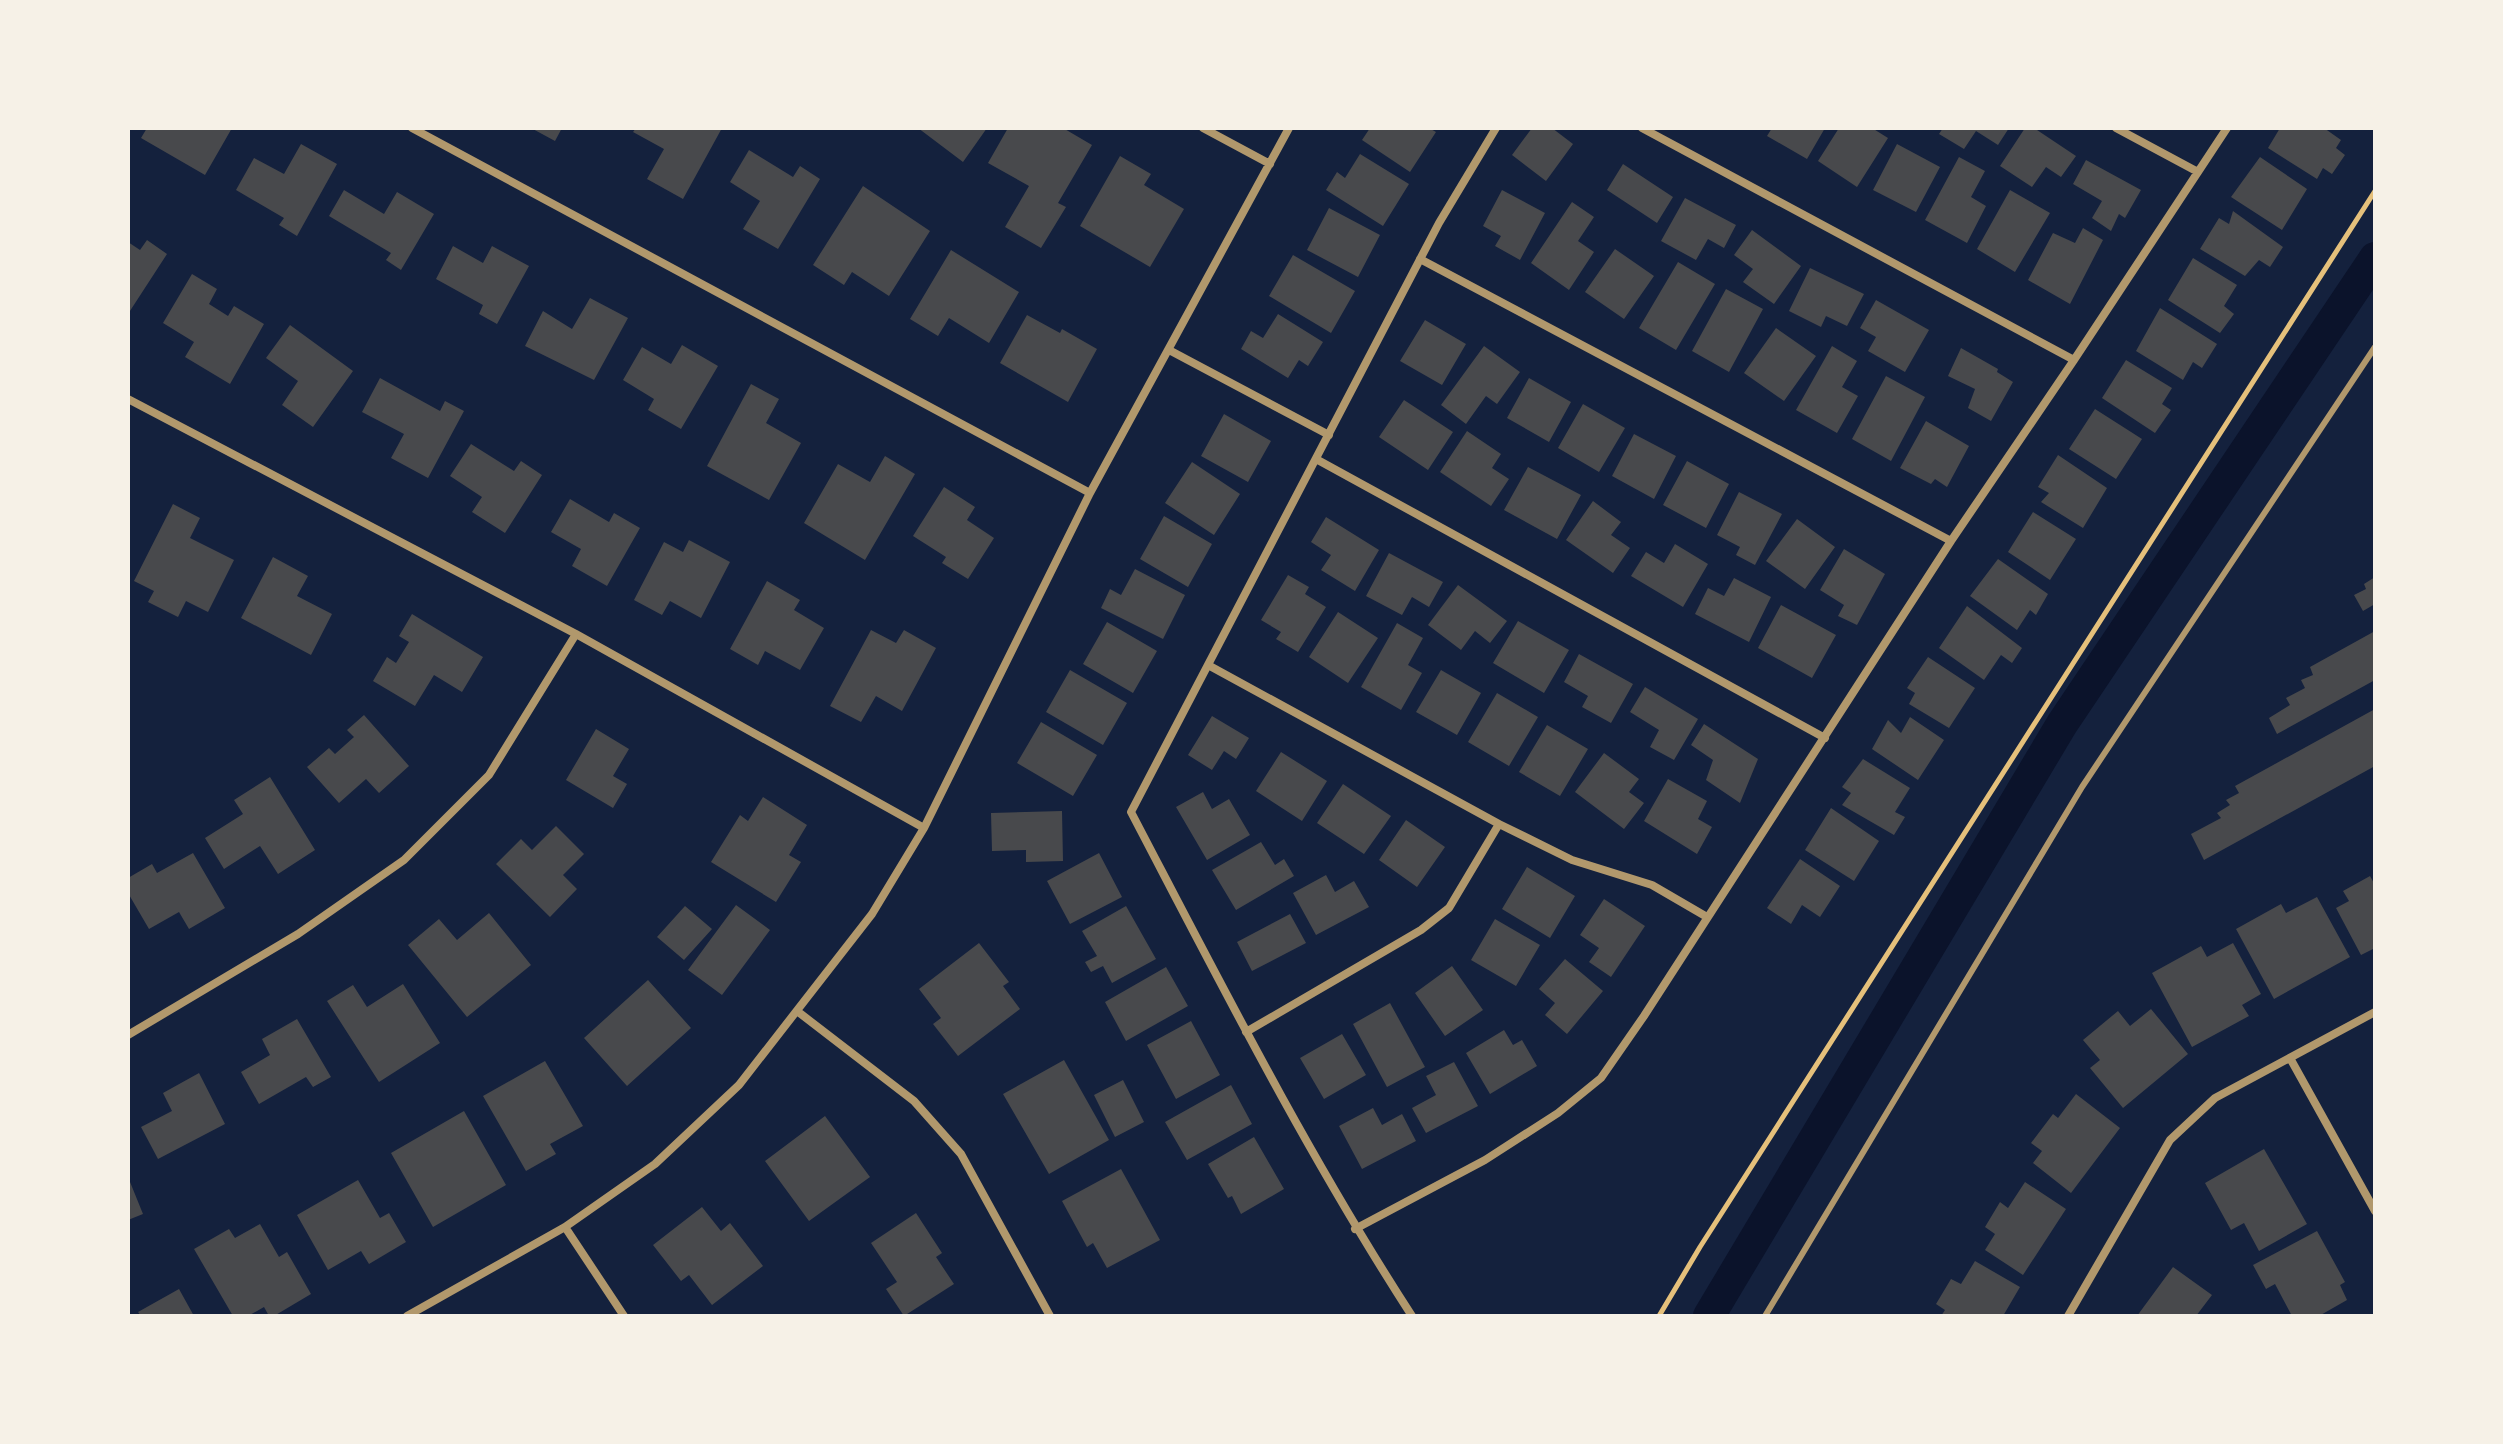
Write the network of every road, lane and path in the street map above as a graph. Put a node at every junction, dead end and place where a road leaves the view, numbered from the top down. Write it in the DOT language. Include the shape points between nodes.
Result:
graph roads {
  1 [pos="412,128"];
  2 [pos="1203,128"];
  3 [pos="1289,128"];
  4 [pos="1496,128"];
  5 [pos="1642,128"];
  6 [pos="2116,128"];
  7 [pos="2227,128"];
  8 [pos="1270,164"];
  9 [pos="2198,172"];
  10 [pos="2375,191"];
  11 [pos="1420,259"];
  12 [pos="2375,347"];
  13 [pos="1169,350"];
  14 [pos="2074,360"];
  15 [pos="128,399"];
  16 [pos="1329,435"];
  17 [pos="1316,459"];
  18 [pos="1090,493"];
  19 [pos="1951,541"];
  20 [pos="576,634"];
  21 [pos="1208,665"];
  22 [pos="1825,738"];
  23 [pos="1499,824"];
  24 [pos="924,828"];
  25 [pos="1707,917"];
  26 [pos="797,1011"];
  27 [pos="2375,1012"];
  28 [pos="1246,1032"];
  29 [pos="128,1035"];
  30 [pos="2290,1058"];
  31 [pos="2375,1211"];
  32 [pos="565,1227"];
  33 [pos="1355,1229"];
  34 [pos="407,1316"];
  35 [pos="624,1316"];
  36 [pos="1050,1316"];
  37 [pos="1412,1316"];
  38 [pos="1659,1316"];
  39 [pos="1765,1316"];
  40 [pos="2068,1316"];
  1 -- 18 [label="street"];
  2 -- 8 [label="street"];
  3 -- 8 [label="street"];
  4 -- 11 [label="street"];
  5 -- 14 [label="street"];
  6 -- 9 [label="street"];
  7 -- 9 [label="street"];
  8 -- 13 [label="street"];
  9 -- 14 [label="street"];
  10 -- 38 [label="path"];
  11 -- 16 [label="street"];
  11 -- 19 [label="street"];
  12 -- 39 [label="lane" via="2082,787"];
  13 -- 16 [label="street"];
  13 -- 18 [label="street"];
  14 -- 19 [label="street"];
  15 -- 20 [label="street"];
  16 -- 17 [label="street"];
  17 -- 21 [label="street"];
  17 -- 22 [label="street"];
  18 -- 24 [label="street"];
  19 -- 22 [label="street"];
  20 -- 24 [label="street"];
  20 -- 29 [label="street" via="489,775 404,860 298,934"];
  21 -- 23 [label="street"];
  21 -- 28 [label="street" via="1131,812"];
  22 -- 25 [label="street"];
  23 -- 25 [label="street" via="1572,860 1652,885"];
  23 -- 28 [label="street" via="1449,908 1421,930"];
  24 -- 26 [label="street" via="872,914"];
  25 -- 33 [label="street" via="1601,1078 1485,1160"];
  26 -- 32 [label="street" via="739,1085 655,1164"];
  26 -- 36 [label="street" via="914,1101 961,1154"];
  27 -- 30 [label="street"];
  28 -- 33 [label="street"];
  30 -- 31 [label="street"];
  30 -- 40 [label="street" via="2215,1098 2170,1140"];
  32 -- 34 [label="street"];
  32 -- 35 [label="street"];
  33 -- 37 [label="street"];
}
